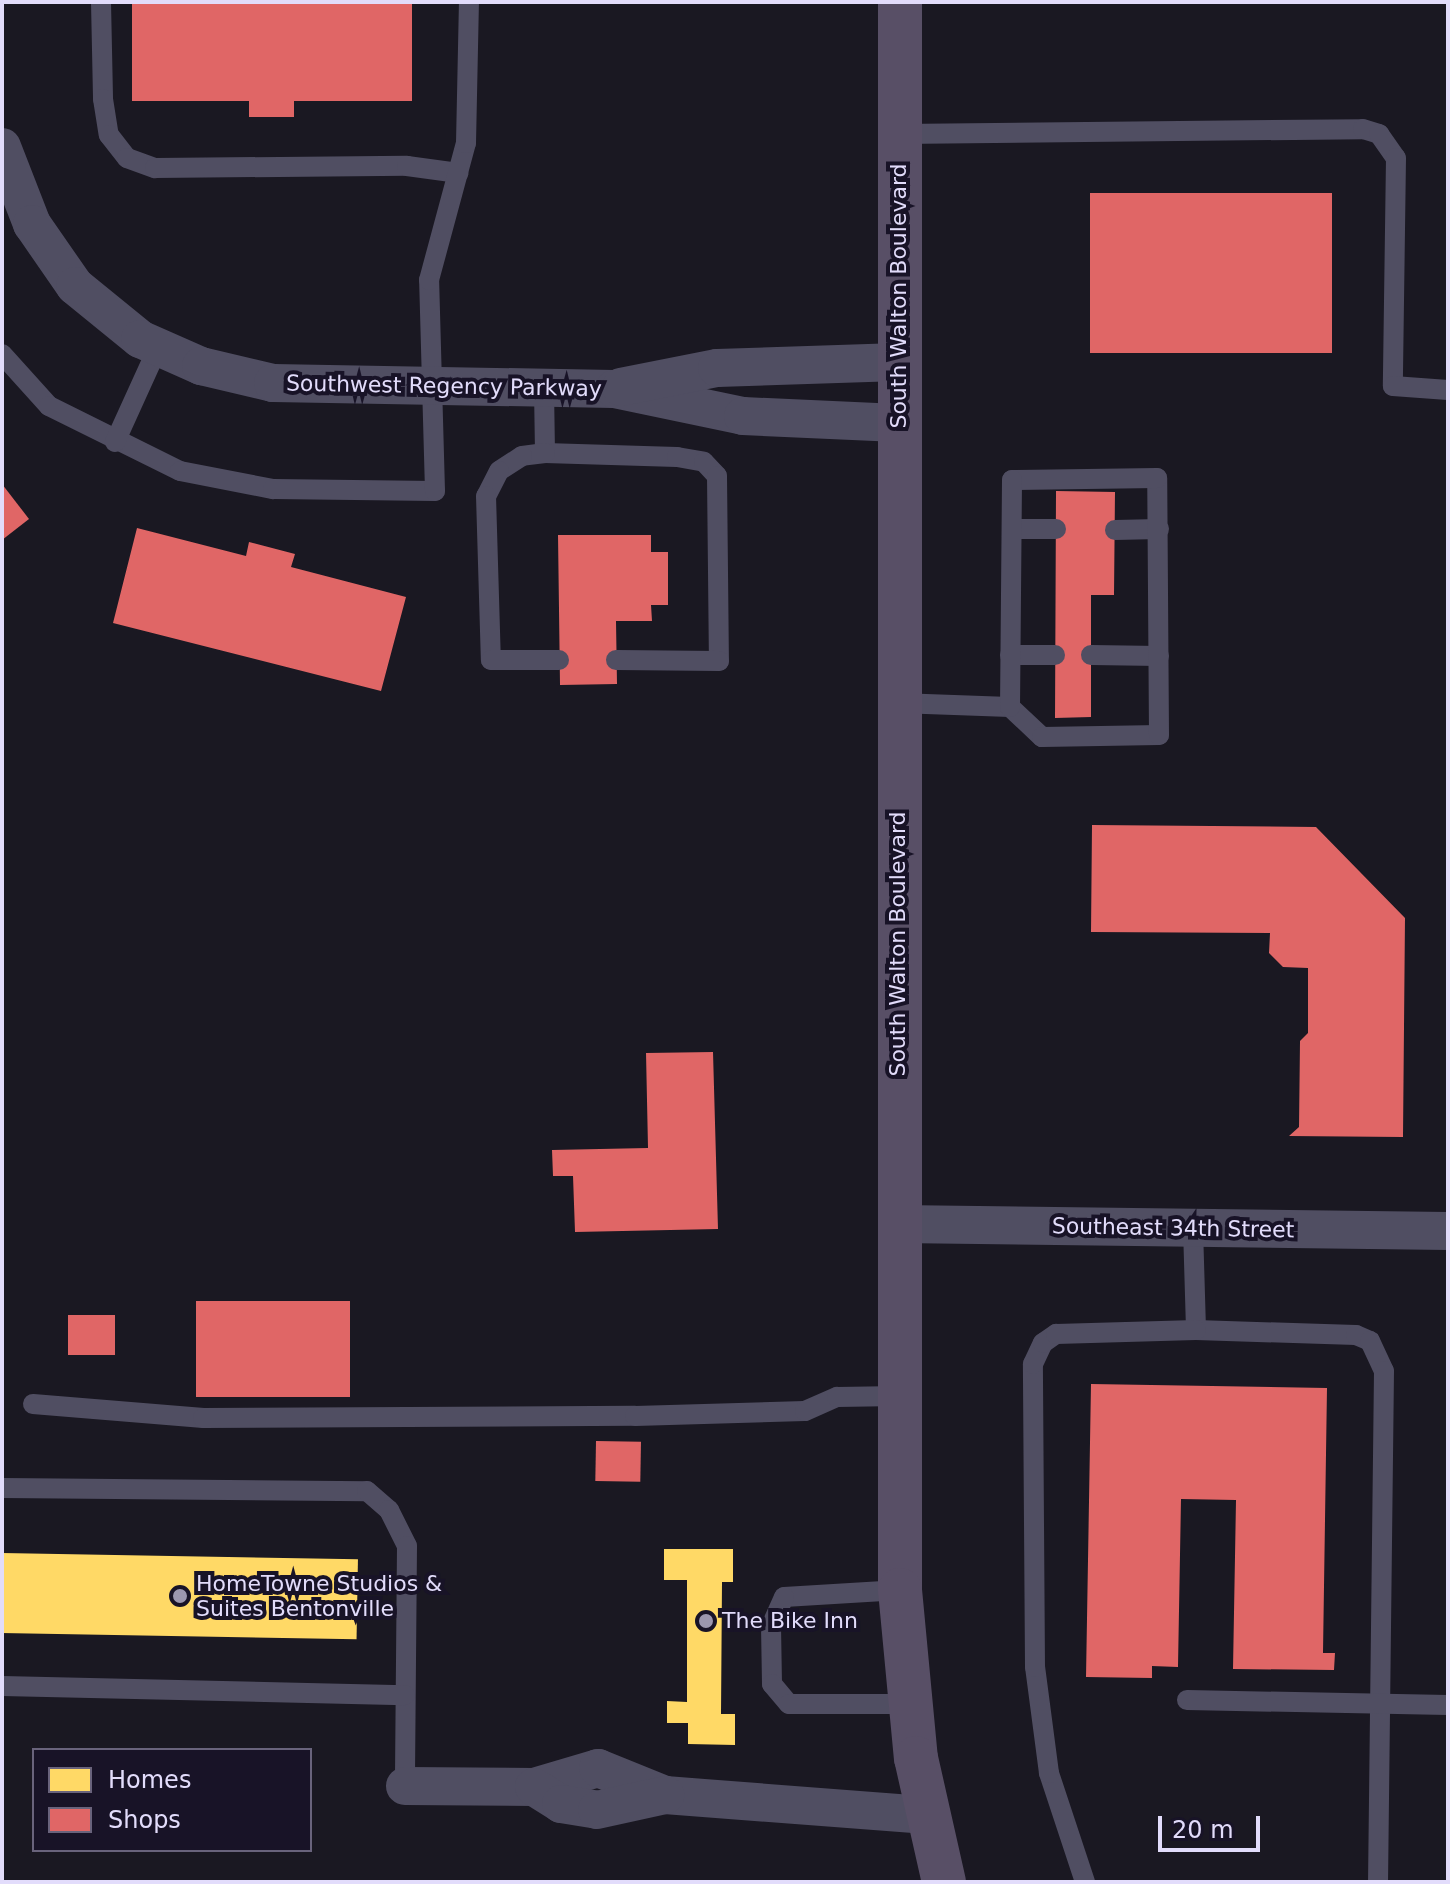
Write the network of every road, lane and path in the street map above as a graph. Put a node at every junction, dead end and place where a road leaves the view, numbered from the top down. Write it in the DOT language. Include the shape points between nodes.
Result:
graph roads {
  1 [pos="101,2"];
  2 [pos="469,2"];
  3 [pos="900,2"];
  4 [pos="900,134"];
  5 [pos="2,150"];
  6 [pos="459,173"];
  7 [pos="158,347"];
  8 [pos="2,354"];
  9 [pos="899,362"];
  10 [pos="431,388"];
  11 [pos="544,389"];
  12 [pos="614,389"];
  13 [pos="1448,390"];
  14 [pos="898,423"];
  15 [pos="115,442"];
  16 [pos="545,453"];
  17 [pos="1012,529"];
  18 [pos="1056,529"];
  19 [pos="1159,529"];
  20 [pos="1115,530"];
  21 [pos="1010,655"];
  22 [pos="1055,655"];
  23 [pos="1091,655"];
  24 [pos="1159,656"];
  25 [pos="559,660"];
  26 [pos="616,660"];
  27 [pos="898,703"];
  28 [pos="1010,707"];
  29 [pos="898,1224"];
  30 [pos="1193,1228"];
  31 [pos="1448,1231"];
  32 [pos="1196,1330"];
  33 [pos="899,1396"];
  34 [pos="33,1404"];
  35 [pos="2,1488"];
  36 [pos="900,1590"];
  37 [pos="2,1686"];
  38 [pos="405,1695"];
  39 [pos="1187,1700"];
  40 [pos="1380,1701"];
  41 [pos="910,1704"];
  42 [pos="1448,1705"];
  43 [pos="405,1786"];
  44 [pos="927,1815"];
  45 [pos="944,1882"];
  46 [pos="1085,1882"];
  47 [pos="1378,1882"];
  1 -- 6 [label="lane" via="103,99 109,135 127,158 155,168 407,166"];
  2 -- 6 [label="lane" via="469,96"];
  3 -- 4 [label="main road, South Walton Boulevard"];
  4 -- 9 [label="main road, South Walton Boulevard"];
  4 -- 13 [label="lane" via="1334,129 1379,134 1396,158 1393,386"];
  5 -- 7 [label="street, Southwest Regency Parkway" via="32,224 75,286"];
  6 -- 10 [label="lane" via="429,280"];
  7 -- 10 [label="street, Southwest Regency Parkway" via="201,366 273,383"];
  7 -- 15 [label="lane"];
  8 -- 15 [label="lane" via="49,406"];
  9 -- 12 [label="street, Southwest Regency Parkway" via="717,368"];
  9 -- 14 [label="main road, South Walton Boulevard"];
  10 -- 11 [label="street, Southwest Regency Parkway"];
  10 -- 15 [label="lane" via="435,491 273,489 180,471"];
  11 -- 12 [label="street, Southwest Regency Parkway"];
  11 -- 16 [label="lane"];
  12 -- 14 [label="street, Southwest Regency Parkway" via="743,416"];
  14 -- 27 [label="main road, South Walton Boulevard"];
  16 -- 25 [label="lane" via="522,456 499,471 486,496 491,660"];
  16 -- 26 [label="lane" via="704,462 717,476 719,661"];
  17 -- 18 [label="lane"];
  17 -- 19 [label="lane" via="1012,480 1157,478"];
  17 -- 21 [label="lane"];
  19 -- 20 [label="lane"];
  19 -- 24 [label="lane"];
  21 -- 22 [label="lane"];
  21 -- 28 [label="lane"];
  23 -- 24 [label="lane"];
  24 -- 28 [label="lane" via="1159,735 1042,737"];
  27 -- 28 [label="lane"];
  27 -- 29 [label="main road, South Walton Boulevard"];
  29 -- 30 [label="street, Southeast 34th Street"];
  29 -- 33 [label="main road, South Walton Boulevard"];
  30 -- 31 [label="street, Southeast 34th Street"];
  30 -- 32 [label="lane"];
  32 -- 40 [label="lane" via="1356,1335 1370,1341 1379,1354 1384,1371"];
  32 -- 46 [label="lane" via="1056,1334 1043,1343 1033,1364 1035,1667 1049,1773"];
  33 -- 34 [label="lane" via="837,1397 805,1411 635,1416 203,1418"];
  33 -- 36 [label="main road, South Walton Boulevard"];
  35 -- 38 [label="lane" via="367,1491 389,1510 407,1546"];
  36 -- 41 [label="main road, South Walton Boulevard"];
  36 -- 41 [label="lane" via="784,1597 771,1626 772,1684 789,1704"];
  37 -- 38 [label="lane"];
  38 -- 43 [label="lane"];
  39 -- 40 [label="lane"];
  40 -- 42 [label="lane"];
  40 -- 47 [label="lane"];
  41 -- 44 [label="main road, South Walton Boulevard"];
  43 -- 44 [label="street" via="534,1787 561,1804 597,1810 665,1795"];
  44 -- 45 [label="main road, South Walton Boulevard"];
}
